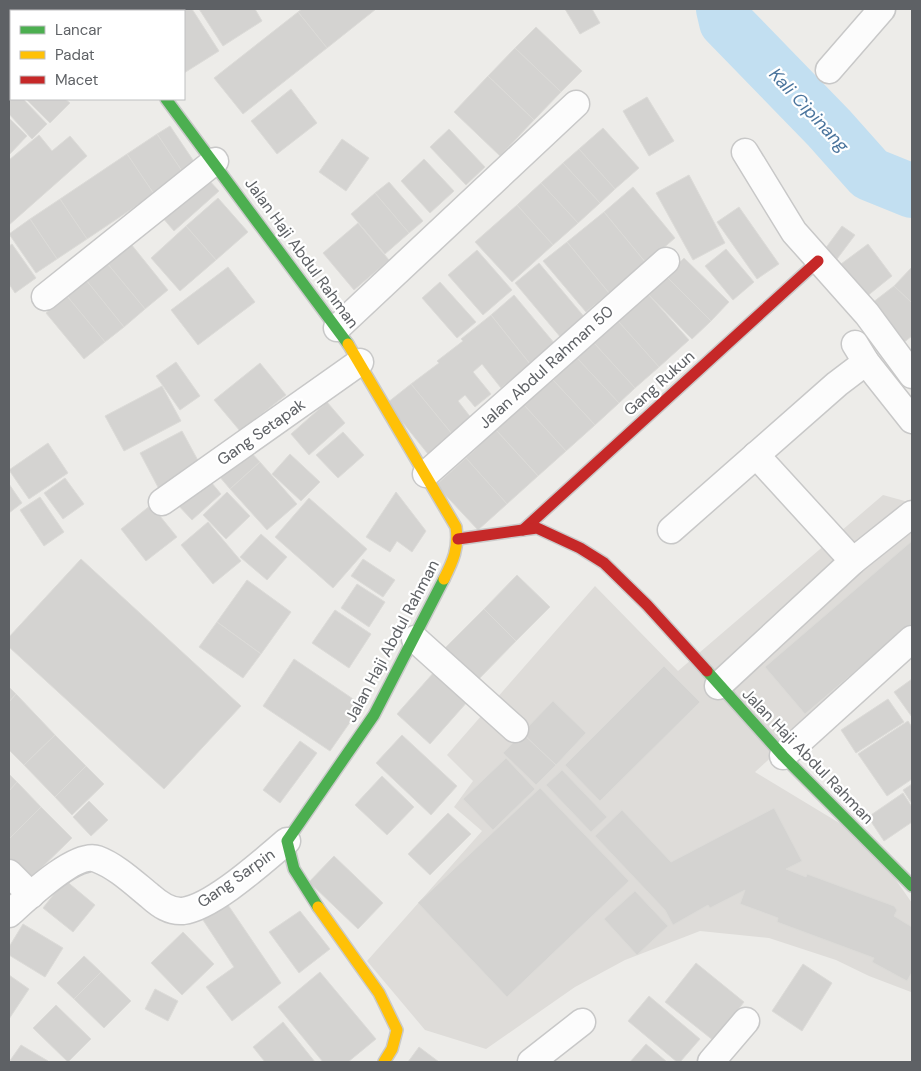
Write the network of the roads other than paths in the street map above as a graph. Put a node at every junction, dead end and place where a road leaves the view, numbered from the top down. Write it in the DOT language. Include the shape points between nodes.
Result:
graph roads {
  1 [pos="882,9"];
  2 [pos="829,70"];
  3 [pos="167,100"];
  4 [pos="576,104"];
  5 [pos="745,152"];
  6 [pos="215,162"];
  7 [pos="666,261"];
  8 [pos="818,261"];
  9 [pos="45,297"];
  10 [pos="337,328"];
  11 [pos="360,362"];
  12 [pos="912,375"];
  13 [pos="912,420"];
  14 [pos="756,454"];
  15 [pos="426,474"];
  16 [pos="162,502"];
  17 [pos="912,514"];
  18 [pos="522,530"];
  19 [pos="671,530"];
  20 [pos="458,539"];
  21 [pos="853,561"];
  22 [pos="415,639"];
  23 [pos="912,639"];
  24 [pos="718,686"];
  25 [pos="515,729"];
  26 [pos="784,756"];
  27 [pos="287,841"];
  28 [pos="9,873"];
  29 [pos="912,886"];
  30 [pos="31,895"];
  31 [pos="9,914"];
  32 [pos="746,1021"];
  33 [pos="582,1022"];
  34 [pos="384,1062"];
  35 [pos="531,1062"];
  36 [pos="710,1062"];
  1 -- 2 [label="street"];
  3 -- 6 [label="street, Jalan Haji Abdul Rahman"];
  4 -- 10 [label="street"];
  5 -- 8 [label="street" via="794,232"];
  6 -- 9 [label="street"];
  6 -- 10 [label="street, Jalan Haji Abdul Rahman"];
  7 -- 15 [label="street, Jalan Abdul Rahman 50"];
  8 -- 12 [label="street" via="867,314"];
  8 -- 18 [label="street, Gang Rukun"];
  10 -- 11 [label="street, Jalan Haji Abdul Rahman"];
  11 -- 15 [label="street, Jalan Haji Abdul Rahman"];
  11 -- 16 [label="street, Gang Setapak"];
  13 -- 14 [label="street" via="860,353 837,384"];
  14 -- 19 [label="street"];
  14 -- 21 [label="street"];
  15 -- 20 [label="street, Jalan Haji Abdul Rahman" via="456,527"];
  17 -- 21 [label="street"];
  18 -- 20 [label="street, Jalan Haji Abdul Rahman"];
  18 -- 24 [label="street, Jalan Haji Abdul Rahman" via="537,528 561,538 604,564 647,605"];
  20 -- 22 [label="street, Jalan Haji Abdul Rahman" via="456,555"];
  21 -- 24 [label="street"];
  22 -- 25 [label="street"];
  22 -- 27 [label="street, Jalan Haji Abdul Rahman" via="374,714"];
  23 -- 26 [label="street"];
  24 -- 26 [label="street, Jalan Haji Abdul Rahman"];
  26 -- 29 [label="street, Jalan Haji Abdul Rahman"];
  27 -- 30 [label="street, Gang Sarpin" via="252,871 200,907 182,911 164,908 116,870 95,858 80,860"];
  27 -- 34 [label="street" via="294,869 380,994 397,1030 392,1049"];
  28 -- 30 [label="street"];
  30 -- 31 [label="street, Gang Sarpin"];
  32 -- 36 [label="street"];
  33 -- 35 [label="street"];
}
